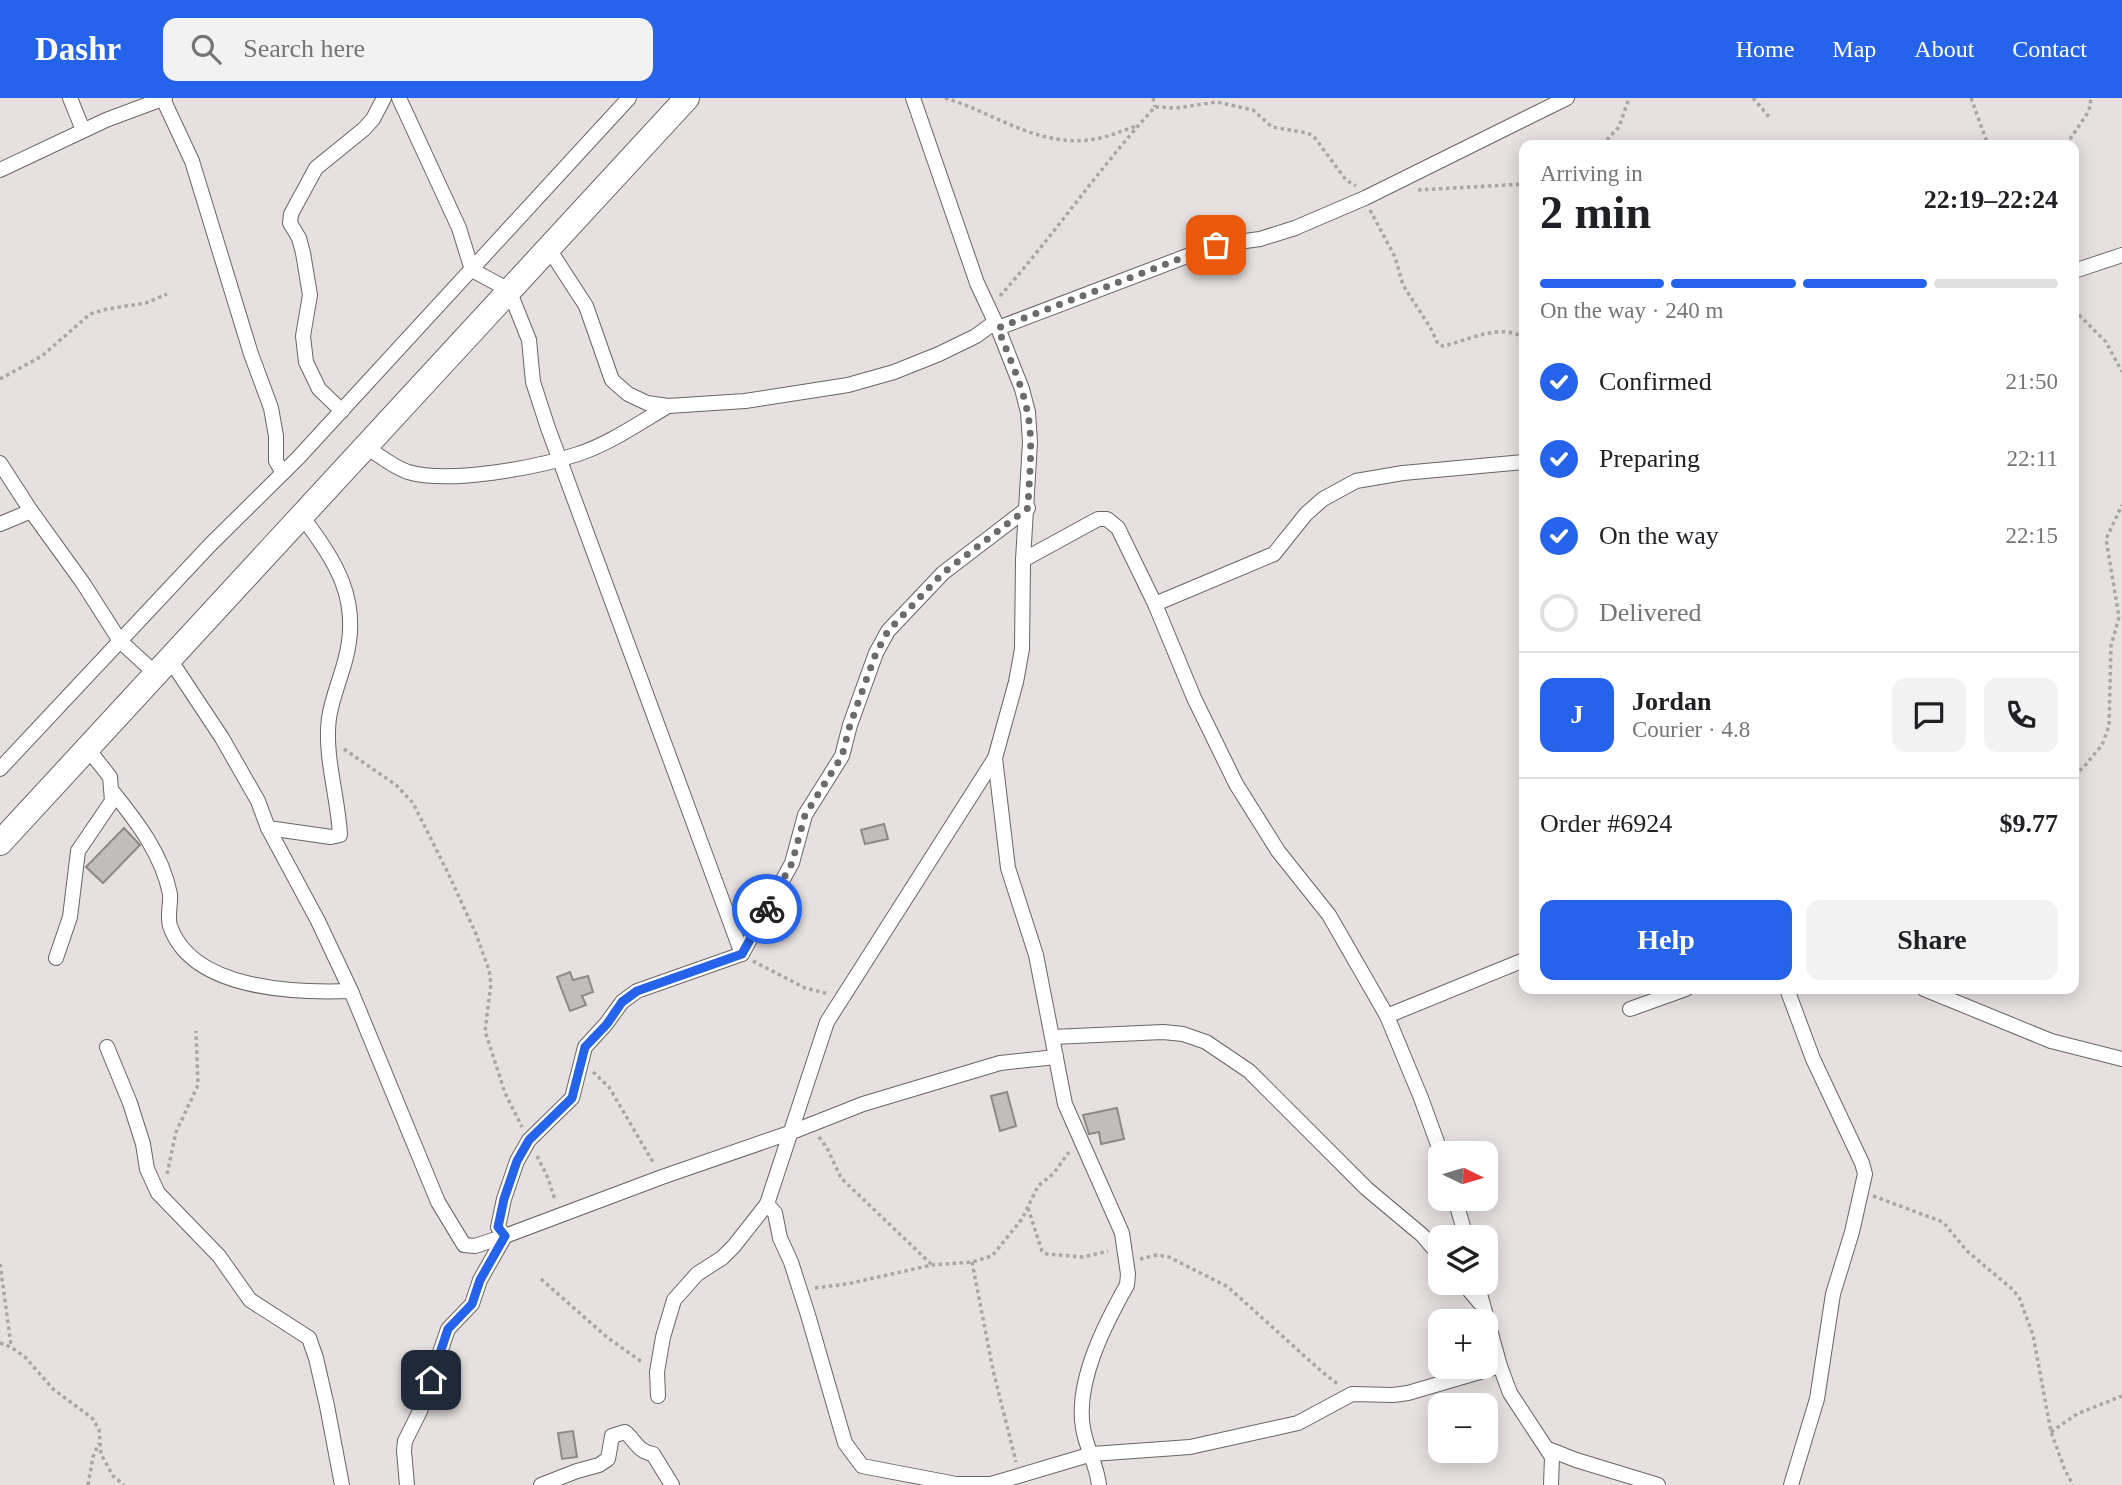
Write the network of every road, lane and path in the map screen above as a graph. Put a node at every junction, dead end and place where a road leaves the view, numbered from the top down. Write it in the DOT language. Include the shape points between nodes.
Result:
graph roads {
  1 [pos="70,98"];
  2 [pos="164,98"];
  3 [pos="384,98"];
  4 [pos="399,98"];
  5 [pos="687,98"];
  6 [pos="913,98"];
  7 [pos="946,98"];
  8 [pos="1153,98"];
  9 [pos="1567,98"];
  10 [pos="1629,98"];
  11 [pos="1753,98"];
  12 [pos="1972,98"];
  13 [pos="2091,98"];
  14 [pos="623,101"];
  15 [pos="1155,107"];
  16 [pos="1770,118"];
  17 [pos="1139,125"];
  18 [pos="83,130"];
  19 [pos="1607,140"];
  20 [pos="1986,140"];
  21 [pos="2069,140"];
  22 [pos="0,170"];
  23 [pos="1395,182"];
  24 [pos="1519,184"];
  25 [pos="1365,198"];
  26 [pos="548,249"];
  27 [pos="2122,256"];
  28 [pos="2079,269"];
  29 [pos="472,270"];
  30 [pos="509,290"];
  31 [pos="167,294"];
  32 [pos="2079,315"];
  33 [pos="994,320"];
  34 [pos="1519,334"];
  35 [pos="2122,372"];
  36 [pos="0,379"];
  37 [pos="668,406"];
  38 [pos="342,411"];
  39 [pos="366,447"];
  40 [pos="559,459"];
  41 [pos="1519,462"];
  42 [pos="0,463"];
  43 [pos="283,473"];
  44 [pos="2122,505"];
  45 [pos="1028,508"];
  46 [pos="31,511"];
  47 [pos="301,515"];
  48 [pos="0,524"];
  49 [pos="1023,560"];
  50 [pos="1155,604"];
  51 [pos="120,641"];
  52 [pos="162,666"];
  53 [pos="328,738"];
  54 [pos="88,749"];
  55 [pos="995,758"];
  56 [pos="0,769"];
  57 [pos="2079,771"];
  58 [pos="113,792"];
  59 [pos="268,828"];
  60 [pos="0,843"];
  61 [pos="742,954"];
  62 [pos="56,958"];
  63 [pos="1519,962"];
  64 [pos="351,991"];
  65 [pos="1672,994"];
  66 [pos="1789,994"];
  67 [pos="1936,994"];
  68 [pos="841,998"];
  69 [pos="1630,1009"];
  70 [pos="1387,1016"];
  71 [pos="196,1031"];
  72 [pos="1053,1037"];
  73 [pos="107,1047"];
  74 [pos="1056,1056"];
  75 [pos="2122,1059"];
  76 [pos="581,1061"];
  77 [pos="811,1123"];
  78 [pos="792,1132"];
  79 [pos="1080,1137"];
  80 [pos="529,1140"];
  81 [pos="1437,1141"];
  82 [pos="662,1177"];
  83 [pos="1861,1192"];
  84 [pos="166,1200"];
  85 [pos="767,1204"];
  86 [pos="1028,1208"];
  87 [pos="560,1214"];
  88 [pos="505,1236"];
  89 [pos="1428,1242"];
  90 [pos="1123,1245"];
  91 [pos="1125,1261"];
  92 [pos="972,1262"];
  93 [pos="0,1264"];
  94 [pos="932,1265"];
  95 [pos="541,1279"];
  96 [pos="799,1290"];
  97 [pos="1473,1295"];
  98 [pos="1480,1295"];
  99 [pos="1482,1305"];
  100 [pos="0,1343"];
  101 [pos="11,1347"];
  102 [pos="1500,1366"];
  103 [pos="657,1372"];
  104 [pos="1352,1394"];
  105 [pos="658,1396"];
  106 [pos="2122,1396"];
  107 [pos="2051,1432"];
  108 [pos="99,1441"];
  109 [pos="1548,1448"];
  110 [pos="1092,1454"];
  111 [pos="1020,1477"];
  112 [pos="88,1485"];
  113 [pos="124,1485"];
  114 [pos="342,1485"];
  115 [pos="407,1485"];
  116 [pos="541,1485"];
  117 [pos="672,1485"];
  118 [pos="1099,1485"];
  119 [pos="1551,1485"];
  120 [pos="1658,1485"];
  121 [pos="1791,1485"];
  122 [pos="2073,1485"];
  1 -- 18 [label="street"];
  2 -- 18 [label="street"];
  2 -- 43 [label="street" via="192,161 271,408 276,461"];
  3 -- 38 [label="street" via="364,129 316,168 291,214 310,295 303,336 306,362 319,389"];
  4 -- 29 [label="street" via="459,228"];
  5 -- 26 [label="highway"];
  6 -- 33 [label="street"];
  7 -- 17 [label="path" via="1045,138 1094,139"];
  8 -- 15 [label="path"];
  9 -- 23 [label="street"];
  10 -- 19 [label="path" via="1619,127"];
  11 -- 16 [label="path"];
  12 -- 20 [label="path"];
  13 -- 21 [label="path" via="2089,111"];
  14 -- 29 [label="street"];
  15 -- 17 [label="path"];
  15 -- 23 [label="path" via="1217,102 1253,110 1272,127 1315,138 1351,185"];
  17 -- 33 [label="path" via="1039,252"];
  18 -- 22 [label="street"];
  23 -- 24 [label="path" via="1425,190"];
  23 -- 25 [label="street"];
  25 -- 33 [label="street" via="1295,228 1216,245"];
  25 -- 34 [label="path" via="1395,257 1403,285 1438,344 1503,331"];
  26 -- 30 [label="highway"];
  26 -- 37 [label="street" via="586,306 612,380 647,403"];
  27 -- 28 [label="street"];
  29 -- 30 [label="street"];
  29 -- 38 [label="street"];
  30 -- 39 [label="highway"];
  30 -- 40 [label="street" via="529,340 533,382"];
  31 -- 36 [label="path" via="90,314 42,356"];
  32 -- 35 [label="path" via="2106,342"];
  33 -- 37 [label="street" via="976,336 939,354 848,385 745,401"];
  33 -- 45 [label="street" via="1028,412"];
  37 -- 40 [label="street" via="599,445"];
  38 -- 43 [label="street"];
  39 -- 40 [label="street" via="404,471 425,476 516,469"];
  39 -- 47 [label="highway"];
  40 -- 61 [label="street"];
  41 -- 50 [label="street" via="1356,481 1306,514 1274,554"];
  42 -- 46 [label="street"];
  43 -- 51 [label="street"];
  44 -- 57 [label="path" via="2106,539 2119,617 2111,646 2109,726 2102,745"];
  45 -- 49 [label="street"];
  45 -- 61 [label="street" via="943,573 888,631 876,653 842,756 805,815 792,863"];
  46 -- 48 [label="street"];
  46 -- 51 [label="street"];
  47 -- 52 [label="highway"];
  47 -- 53 [label="street" via="333,561 349,603 351,625"];
  49 -- 50 [label="street" via="1098,519 1107,519 1118,528"];
  49 -- 55 [label="street" via="1022,649"];
  50 -- 70 [label="street" via="1236,784 1278,851 1329,915"];
  51 -- 52 [label="street"];
  51 -- 56 [label="street"];
  52 -- 54 [label="highway"];
  52 -- 59 [label="street" via="222,738"];
  53 -- 59 [label="street" via="340,835"];
  53 -- 80 [label="path" via="396,785 413,803 489,971 485,1031 505,1093"];
  54 -- 58 [label="street" via="110,777"];
  54 -- 60 [label="highway"];
  55 -- 68 [label="street"];
  55 -- 72 [label="street" via="1008,867 1036,955"];
  58 -- 62 [label="street" via="108,809 78,850 70,917"];
  58 -- 64 [label="street" via="154,850 170,896 169,924 192,958 223,976 275,988"];
  59 -- 64 [label="street"];
  61 -- 68 [label="path" via="804,988"];
  61 -- 76 [label="street" via="637,991 622,1002 585,1047"];
  63 -- 70 [label="street"];
  64 -- 88 [label="street" via="411,1140 454,1231 464,1245"];
  65 -- 69 [label="street"];
  66 -- 83 [label="street" via="1813,1059 1862,1163"];
  67 -- 75 [label="street" via="2051,1041"];
  68 -- 78 [label="street" via="827,1022"];
  70 -- 81 [label="street"];
  71 -- 84 [label="path" via="198,1085 170,1152"];
  72 -- 74 [label="street"];
  72 -- 89 [label="street" via="1163,1032 1206,1042 1249,1071 1367,1189"];
  73 -- 84 [label="street" via="136,1124 152,1184"];
  74 -- 77 [label="street" via="1000,1063"];
  74 -- 79 [label="street" via="1065,1104"];
  76 -- 80 [label="street" via="572,1098"];
  76 -- 82 [label="path" via="609,1087"];
  77 -- 78 [label="street"];
  77 -- 94 [label="path" via="841,1178"];
  78 -- 82 [label="street"];
  78 -- 85 [label="street"];
  79 -- 86 [label="path" via="1062,1164 1038,1186"];
  79 -- 90 [label="street" via="1115,1213"];
  80 -- 87 [label="path"];
  80 -- 88 [label="street" via="504,1199 498,1227"];
  82 -- 87 [label="street"];
  83 -- 107 [label="path" via="1943,1222 1967,1251 2019,1297 2033,1335"];
  83 -- 121 [label="street" via="1832,1294 1817,1399"];
  84 -- 114 [label="street" via="219,1256 250,1300 309,1338"];
  85 -- 96 [label="street" via="775,1213"];
  85 -- 103 [label="street" via="722,1258 697,1274 674,1300"];
  86 -- 90 [label="path" via="1047,1254 1083,1257"];
  86 -- 92 [label="path" via="992,1256"];
  87 -- 88 [label="street"];
  88 -- 115 [label="street" via="472,1304 448,1329 405,1441"];
  90 -- 91 [label="street"];
  91 -- 104 [label="path" via="1169,1257 1228,1287"];
  91 -- 110 [label="street" via="1126,1285 1092,1355 1084,1395 1083,1429"];
  92 -- 94 [label="path"];
  92 -- 111 [label="path"];
  93 -- 101 [label="path"];
  94 -- 96 [label="path"];
  95 -- 103 [label="path" via="608,1338"];
  96 -- 111 [label="street" via="845,1443 862,1466 956,1484 991,1484"];
  97 -- 99 [label="street"];
  98 -- 99 [label="street"];
  99 -- 102 [label="street"];
  100 -- 101 [label="path"];
  101 -- 108 [label="path" via="53,1389 92,1418"];
  102 -- 104 [label="street" via="1408,1393"];
  102 -- 109 [label="street" via="1510,1393"];
  103 -- 105 [label="street"];
  104 -- 110 [label="street" via="1311,1418 1270,1429 1190,1447"];
  106 -- 107 [label="path" via="2077,1414"];
  107 -- 122 [label="path"];
  108 -- 112 [label="path"];
  108 -- 113 [label="path" via="113,1476"];
  109 -- 119 [label="street"];
  109 -- 120 [label="street"];
  110 -- 111 [label="street"];
  110 -- 118 [label="street"];
  116 -- 117 [label="street" via="599,1465 608,1459 612,1436 625,1432 636,1447 653,1454"];
}
